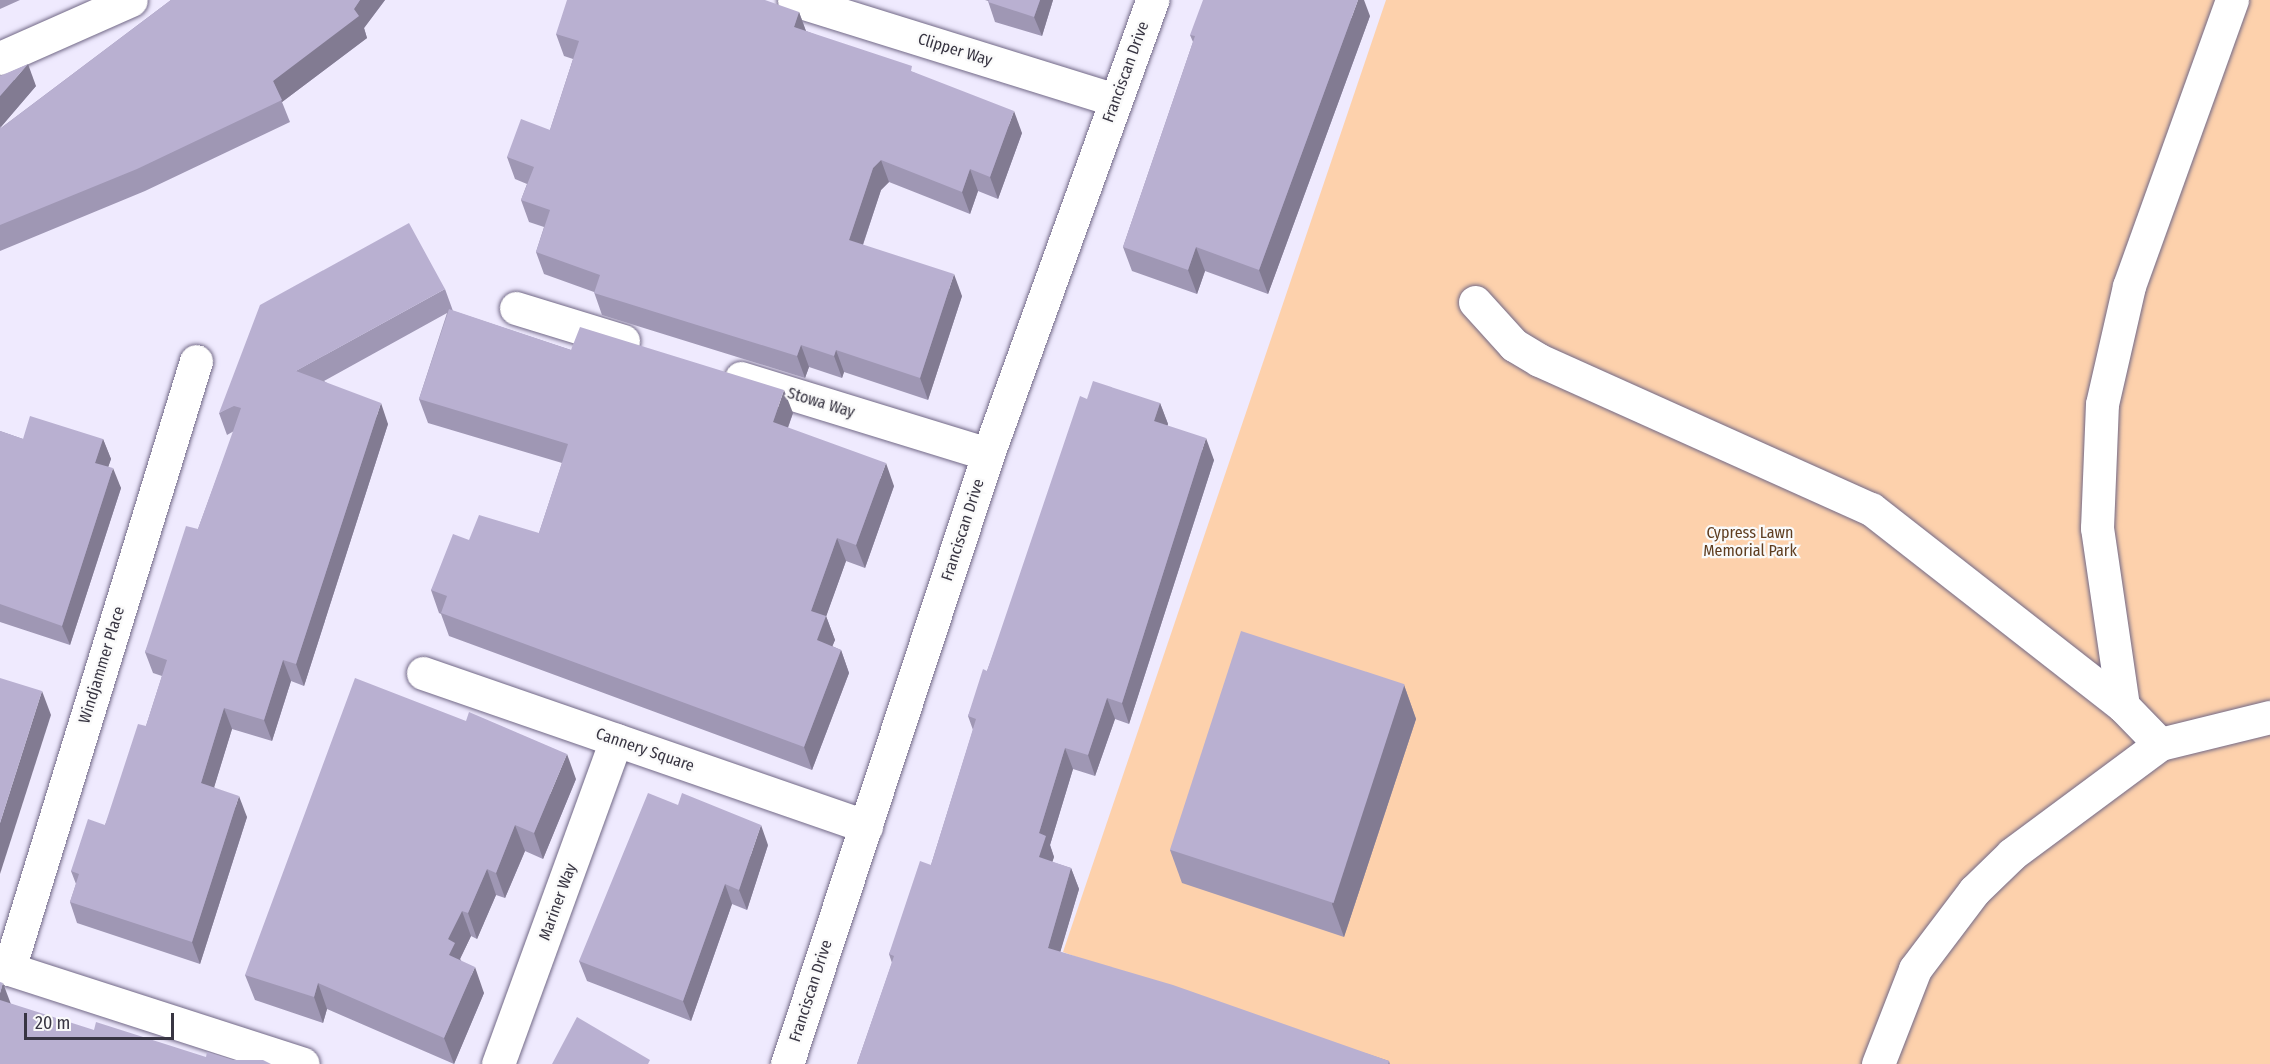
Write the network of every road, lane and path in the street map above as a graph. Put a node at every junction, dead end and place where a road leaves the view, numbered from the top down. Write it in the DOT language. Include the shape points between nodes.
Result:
graph roads {
  1 [pos="131,0"];
  2 [pos="794,0"];
  3 [pos="1152,0"];
  4 [pos="2232,0"];
  5 [pos="0,58"];
  6 [pos="1115,100"];
  7 [pos="1475,302"];
  8 [pos="516,308"];
  9 [pos="651,350"];
  10 [pos="196,361"];
  11 [pos="707,368"];
  12 [pos="988,454"];
  13 [pos="423,672"];
  14 [pos="2123,706"];
  15 [pos="2270,717"];
  16 [pos="616,740"];
  17 [pos="2160,744"];
  18 [pos="866,826"];
  19 [pos="4,968"];
  20 [pos="303,1064"];
  21 [pos="498,1064"];
  22 [pos="787,1064"];
  23 [pos="1878,1064"];
  1 -- 5 [label="street"];
  2 -- 6 [label="street, Clipper Way"];
  3 -- 6 [label="street, Franciscan Drive"];
  4 -- 14 [label="street" via="2128,286 2102,404 2097,528"];
  6 -- 12 [label="street, Franciscan Drive"];
  7 -- 14 [label="street" via="1499,331 1539,360 1871,509"];
  8 -- 9 [label="street"];
  10 -- 19 [label="street, Windjammer Place"];
  11 -- 12 [label="street, Stowa Way"];
  12 -- 18 [label="street, Franciscan Drive"];
  13 -- 16 [label="street, Cannery Square"];
  14 -- 17 [label="street"];
  15 -- 17 [label="street"];
  16 -- 18 [label="street, Cannery Square"];
  16 -- 21 [label="street, Mariner Way"];
  17 -- 23 [label="street" via="2053,820 1974,891 1915,969"];
  18 -- 22 [label="street, Franciscan Drive"];
  19 -- 20 [label="street"];
}
